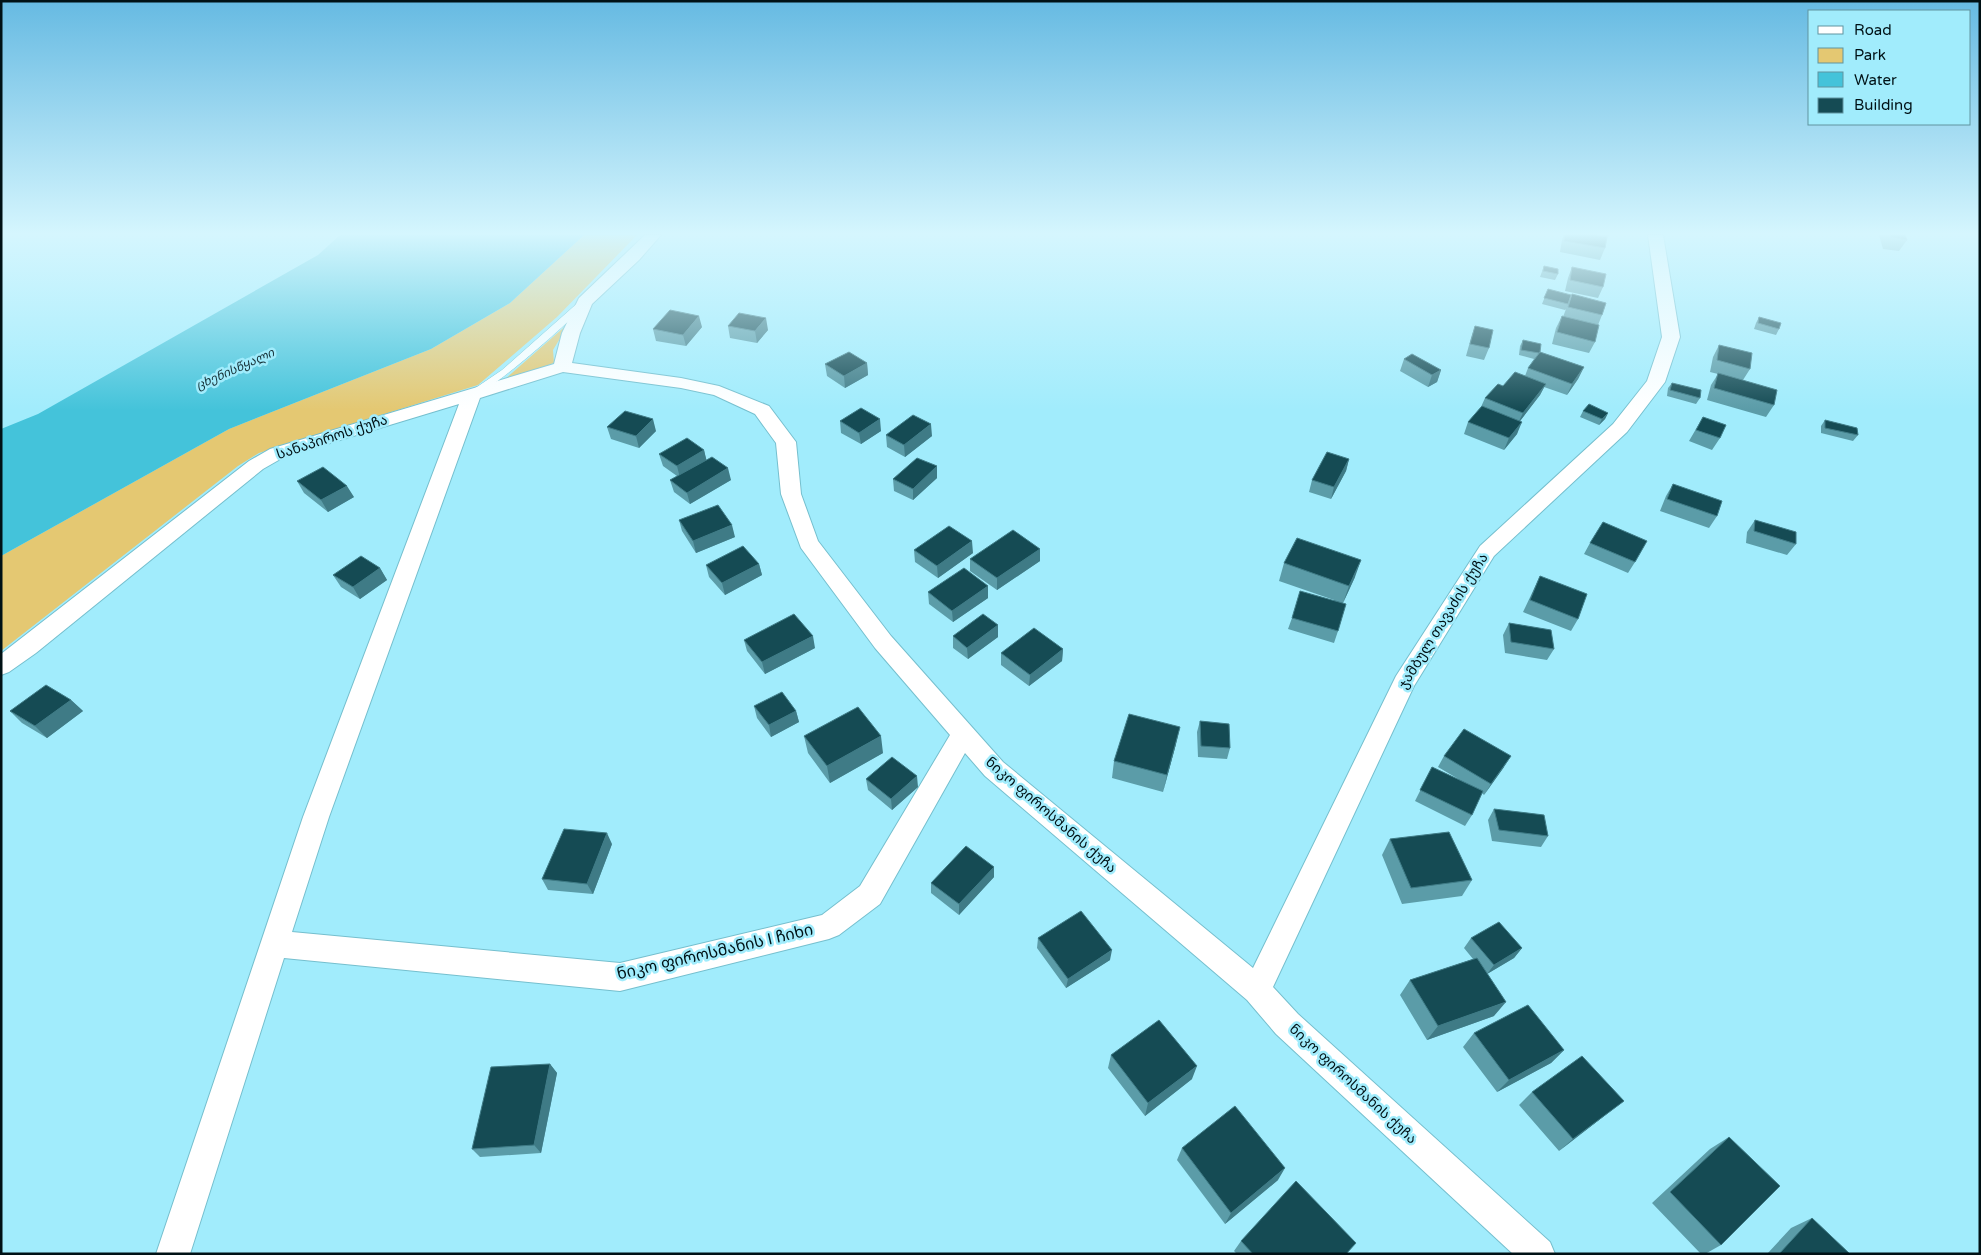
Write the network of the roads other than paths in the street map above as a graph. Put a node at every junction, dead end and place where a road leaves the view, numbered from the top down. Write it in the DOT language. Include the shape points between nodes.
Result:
graph roads {
  1 [pos="593,294"];
  2 [pos="1665,294"];
  3 [pos="584,302"];
  4 [pos="562,367"];
  5 [pos="472,394"];
  6 [pos="1,666"];
  7 [pos="963,734"];
  8 [pos="274,944"];
  9 [pos="1257,990"];
  10 [pos="173,1254"];
  11 [pos="1538,1254"];
  1 -- 3 [label="street"];
  2 -- 9 [label="street, ჯამბულ თავაძის ქუჩა" via="1671,337 1656,382 1620,428 1487,551 1404,682"];
  3 -- 4 [label="street"];
  3 -- 5 [label="lane" via="505,372"];
  4 -- 5 [label="street, სანაპიროს ქუჩა"];
  4 -- 7 [label="street, ნიკო ფიროსმანის ქუჩა" via="719,391 762,410 786,442 790,494 808,543 883,642"];
  5 -- 6 [label="street, სანაპიროს ქუჩა" via="277,453 256,466"];
  5 -- 8 [label="street" via="316,817"];
  7 -- 8 [label="street, ნიკო ფიროსმანის I ჩიხი" via="870,895 829,926 620,977"];
  7 -- 9 [label="street, ნიკო ფიროსმანის ქუჩა" via="994,768"];
  8 -- 10 [label="street"];
  9 -- 11 [label="street, ნიკო ფიროსმანის ქუჩა" via="1287,1024"];
}
